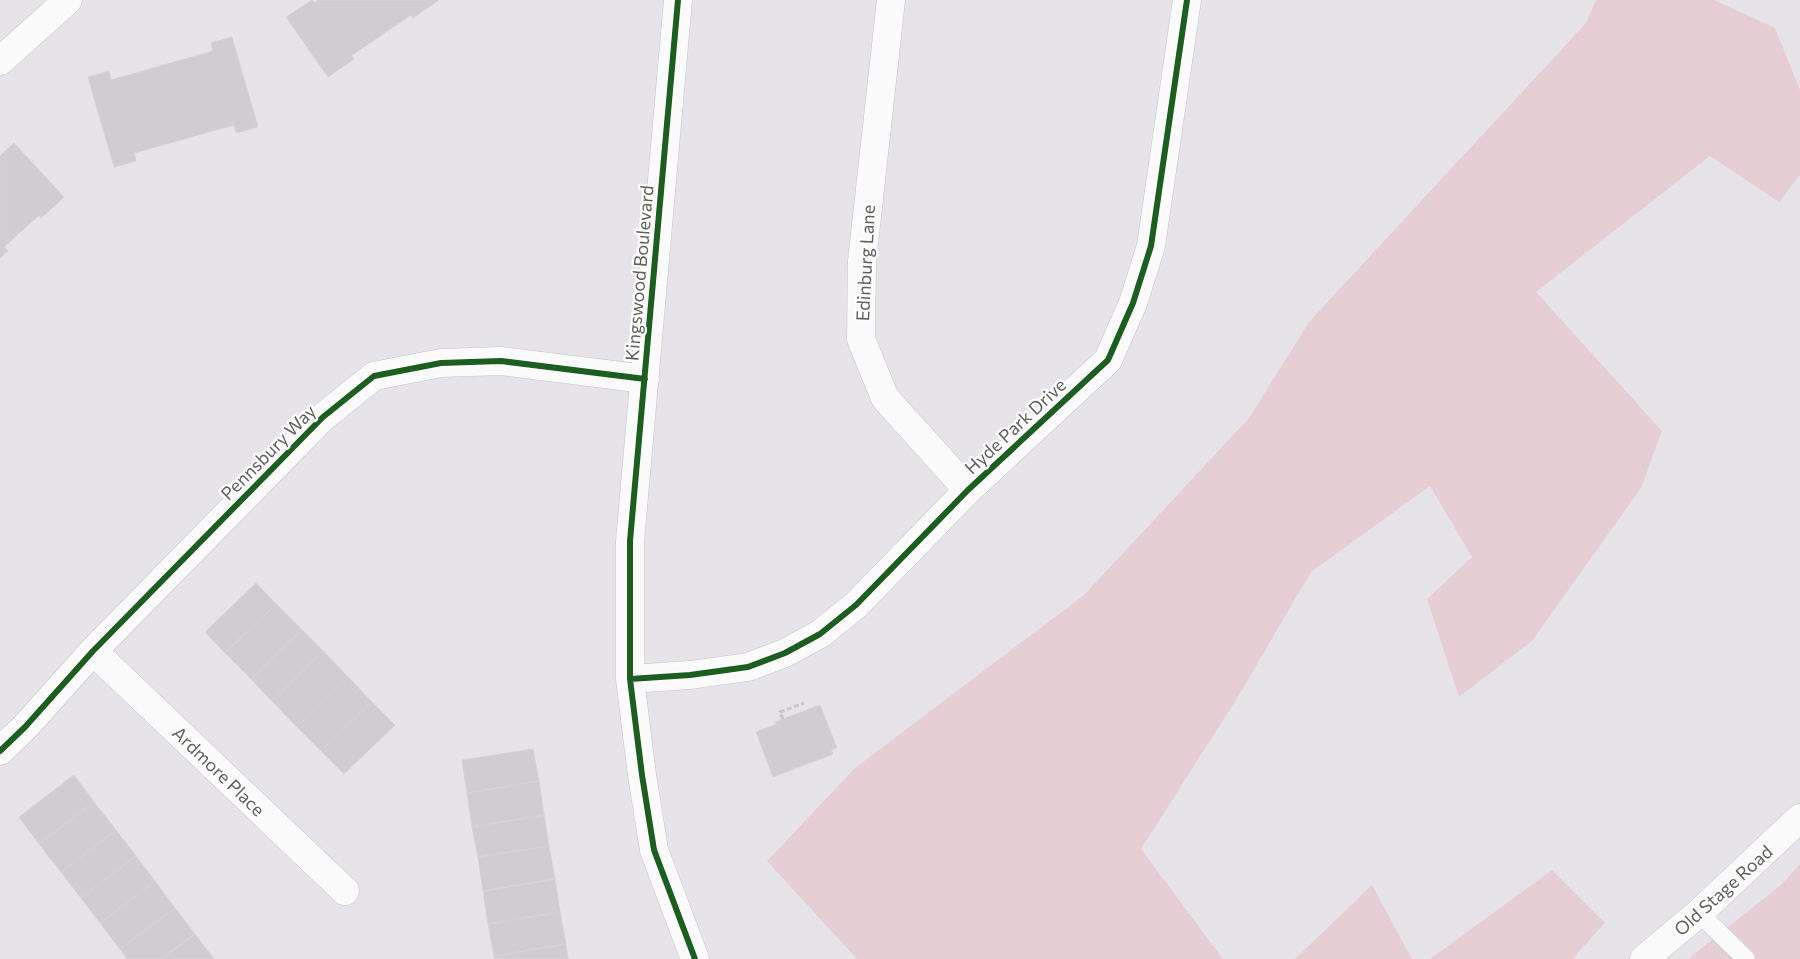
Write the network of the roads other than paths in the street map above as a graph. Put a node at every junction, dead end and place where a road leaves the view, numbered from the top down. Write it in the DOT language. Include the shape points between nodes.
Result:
graph roads {
  1 [pos="68,0"];
  2 [pos="678,0"];
  3 [pos="891,0"];
  4 [pos="1187,0"];
  5 [pos="0,61"];
  6 [pos="645,379"];
  7 [pos="968,490"];
  8 [pos="93,651"];
  9 [pos="630,679"];
  10 [pos="0,751"];
  11 [pos="1800,818"];
  12 [pos="345,891"];
  13 [pos="1699,913"];
  14 [pos="695,959"];
  15 [pos="1644,959"];
  16 [pos="1746,959"];
  1 -- 5 [label="street"];
  2 -- 6 [label="street, Kingswood Boulevard"];
  3 -- 7 [label="street, Edinburg Lane" via="862,261 862,340 885,398"];
  4 -- 7 [label="street, Hyde Park Drive" via="1151,246 1133,303 1108,360"];
  6 -- 8 [label="street, Pennsbury Way" via="500,361 441,363 374,376 323,417"];
  6 -- 9 [label="street, Kingswood Boulevard" via="630,541"];
  7 -- 9 [label="street, Hyde Park Drive" via="856,605 820,634 785,653 748,667"];
  8 -- 10 [label="street, Pennsbury Way"];
  8 -- 12 [label="street, Ardmore Place"];
  9 -- 14 [label="street, Kingswood Boulevard" via="654,850"];
  11 -- 13 [label="street, Old Stage Road"];
  13 -- 15 [label="street, Old Stage Road"];
  13 -- 16 [label="lane"];
}
